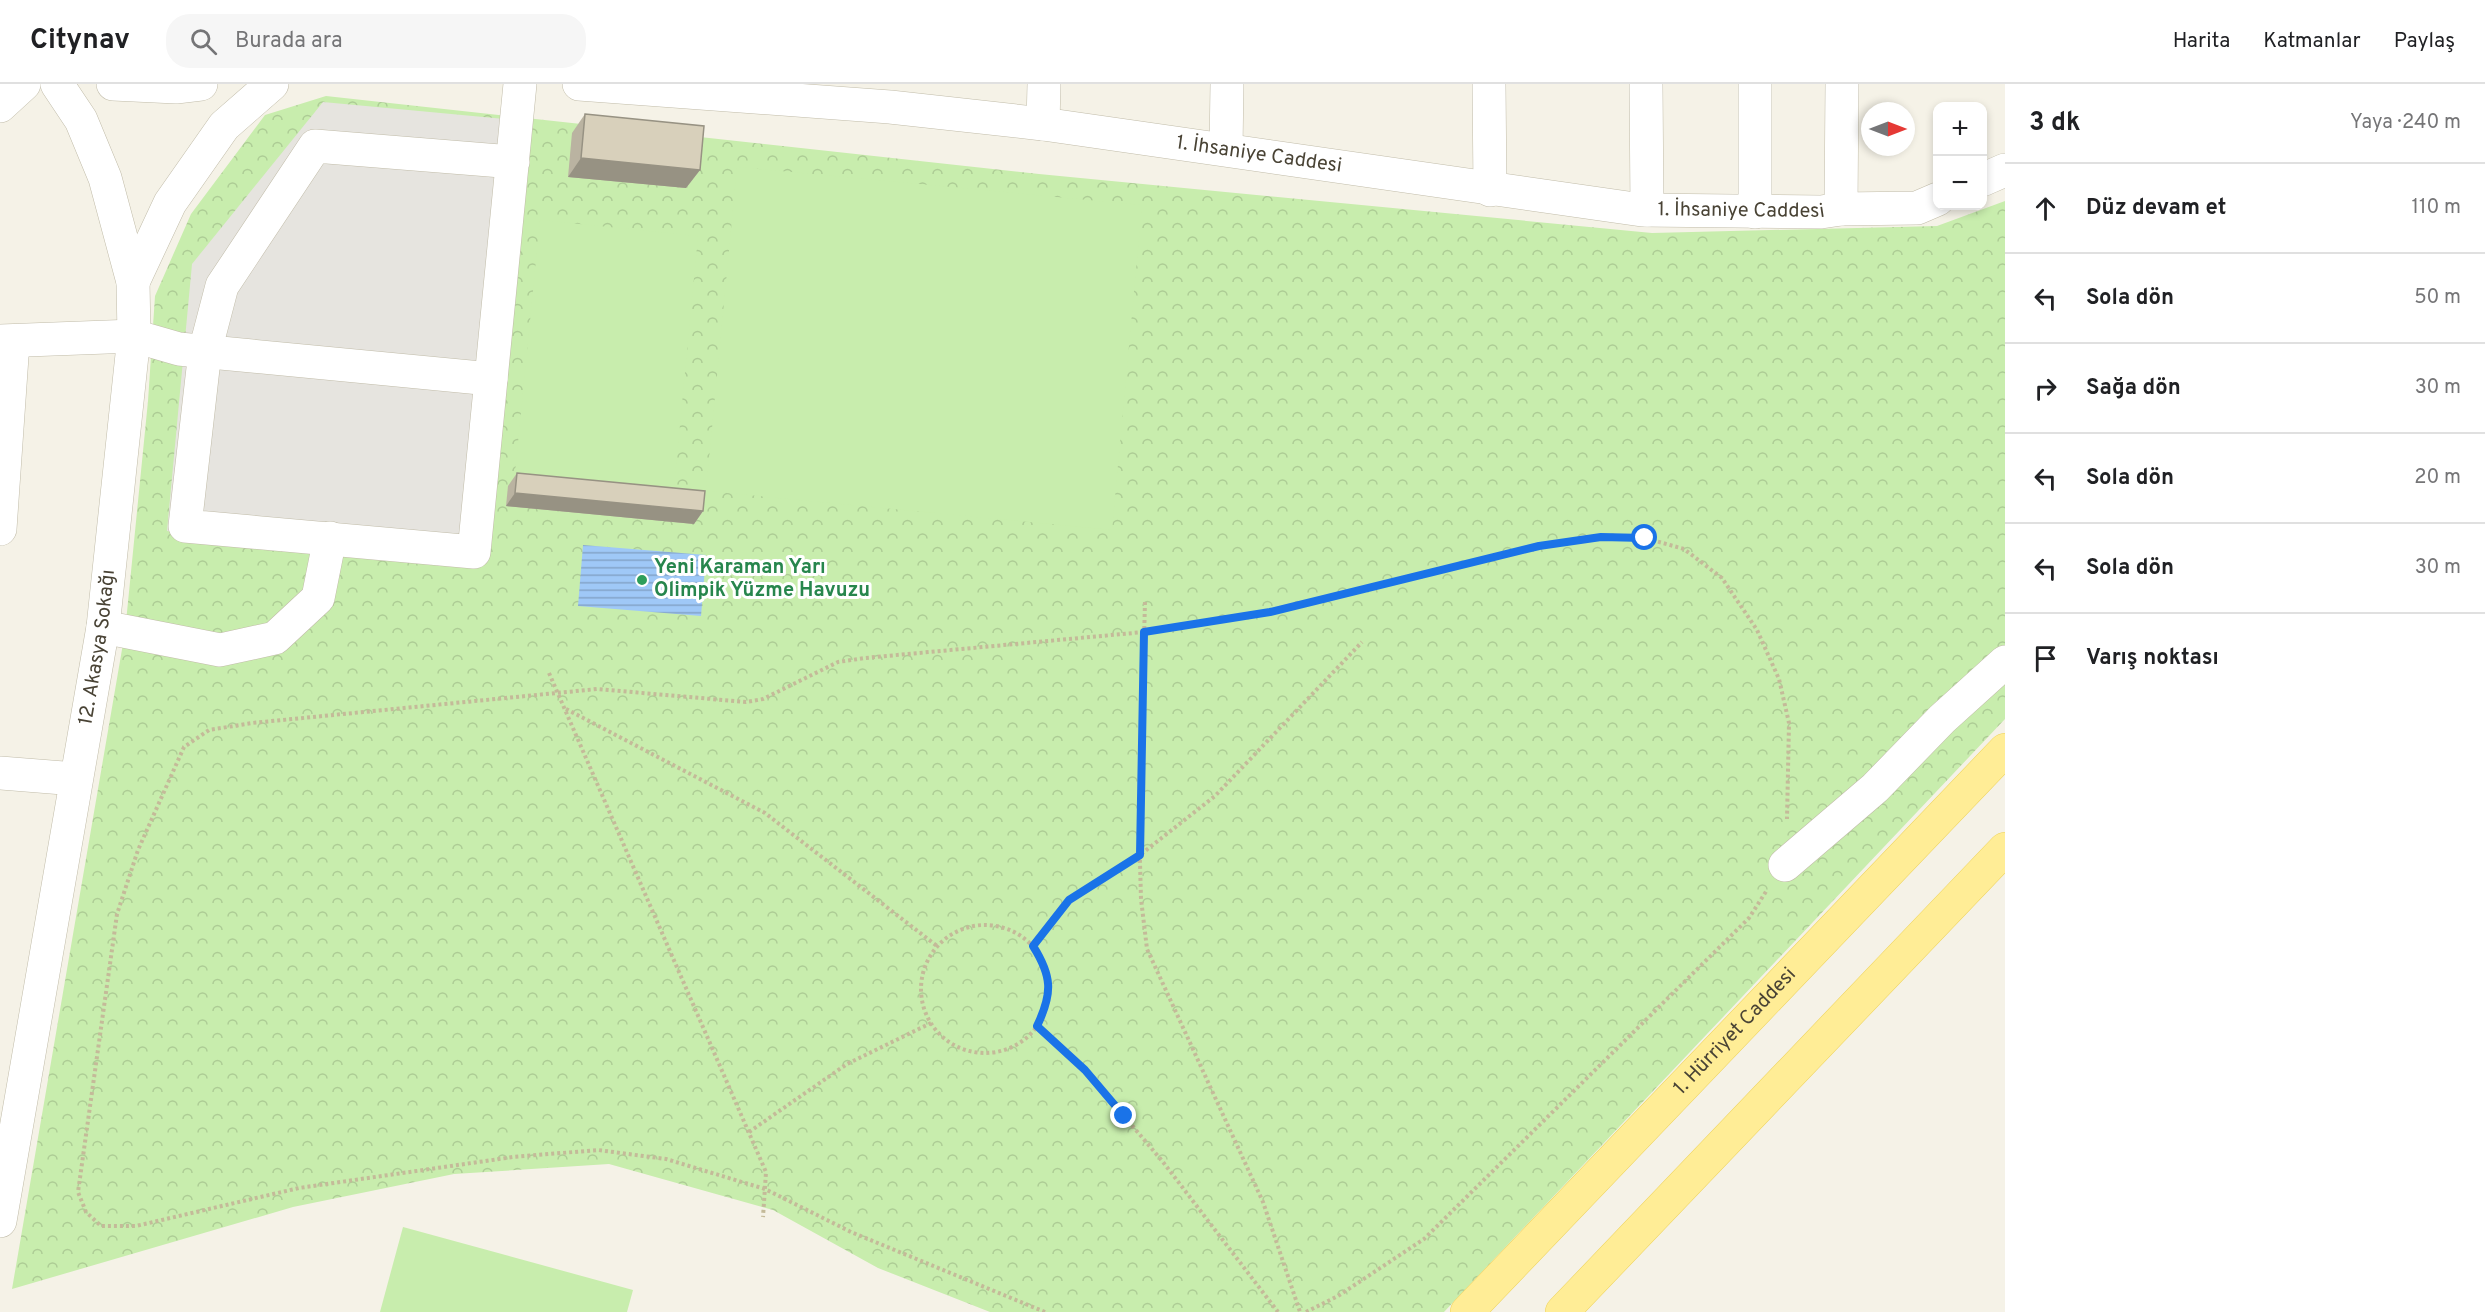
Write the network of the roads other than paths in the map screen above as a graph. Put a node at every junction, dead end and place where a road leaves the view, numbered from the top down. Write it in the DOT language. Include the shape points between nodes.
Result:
graph roads {
  1 [pos="24,84"];
  2 [pos="57,84"];
  3 [pos="113,84"];
  4 [pos="201,84"];
  5 [pos="272,84"];
  6 [pos="520,84"];
  7 [pos="582,84"];
  8 [pos="1044,84"];
  9 [pos="1227,84"];
  10 [pos="1489,84"];
  11 [pos="1646,84"];
  12 [pos="1755,84"];
  13 [pos="1842,84"];
  14 [pos="743,90"];
  15 [pos="888,96"];
  16 [pos="0,106"];
  17 [pos="1043,124"];
  18 [pos="1226,149"];
  19 [pos="513,162"];
  20 [pos="2005,170"];
  21 [pos="1987,178"];
  22 [pos="1490,190"];
  23 [pos="1933,201"];
  24 [pos="1841,209"];
  25 [pos="1647,210"];
  26 [pos="1755,212"];
  27 [pos="133,282"];
  28 [pos="134,336"];
  29 [pos="6,342"];
  30 [pos="205,351"];
  31 [pos="491,379"];
  32 [pos="0,529"];
  33 [pos="330,538"];
  34 [pos="103,627"];
  35 [pos="2005,662"];
  36 [pos="2005,750"];
  37 [pos="0,773"];
  38 [pos="76,779"];
  39 [pos="2005,849"];
  40 [pos="1785,865"];
  41 [pos="0,1221"];
  42 [pos="1467,1312"];
  43 [pos="1562,1312"];
  1 -- 16 [label="street"];
  2 -- 27 [label="street, 12. Akasya Sokağı" via="81,120 105,178"];
  3 -- 4 [label="street"];
  5 -- 27 [label="street" via="224,126 170,203"];
  6 -- 19 [label="street"];
  7 -- 14 [label="street, 1. İhsaniye Caddesi"];
  8 -- 17 [label="street"];
  9 -- 18 [label="street"];
  10 -- 22 [label="street"];
  11 -- 25 [label="street"];
  12 -- 26 [label="street"];
  13 -- 24 [label="street"];
  14 -- 15 [label="street, 1. İhsaniye Caddesi"];
  15 -- 17 [label="street, 1. İhsaniye Caddesi"];
  17 -- 18 [label="street, 1. İhsaniye Caddesi"];
  18 -- 22 [label="street, 1. İhsaniye Caddesi"];
  19 -- 30 [label="street" via="315,146 222,286"];
  19 -- 31 [label="street"];
  20 -- 21 [label="street"];
  22 -- 25 [label="street, 1. İhsaniye Caddesi"];
  23 -- 24 [label="street, 1. İhsaniye Caddesi" via="1917,208"];
  24 -- 26 [label="street, 1. İhsaniye Caddesi"];
  25 -- 26 [label="street, 1. İhsaniye Caddesi"];
  27 -- 28 [label="street, 12. Akasya Sokağı"];
  28 -- 29 [label="street"];
  28 -- 30 [label="street" via="179,349"];
  28 -- 34 [label="street, 12. Akasya Sokağı"];
  29 -- 32 [label="street"];
  30 -- 31 [label="street"];
  30 -- 33 [label="street" via="185,526"];
  31 -- 33 [label="street" via="474,552"];
  33 -- 34 [label="street" via="318,598 275,639 220,650"];
  34 -- 38 [label="street, 12. Akasya Sokağı"];
  35 -- 40 [label="street" via="1875,788"];
  36 -- 42 [label="main road, 1. Hürriyet Caddesi"];
  37 -- 38 [label="street"];
  38 -- 41 [label="street, 12. Akasya Sokağı"];
  39 -- 43 [label="main road"];
}
